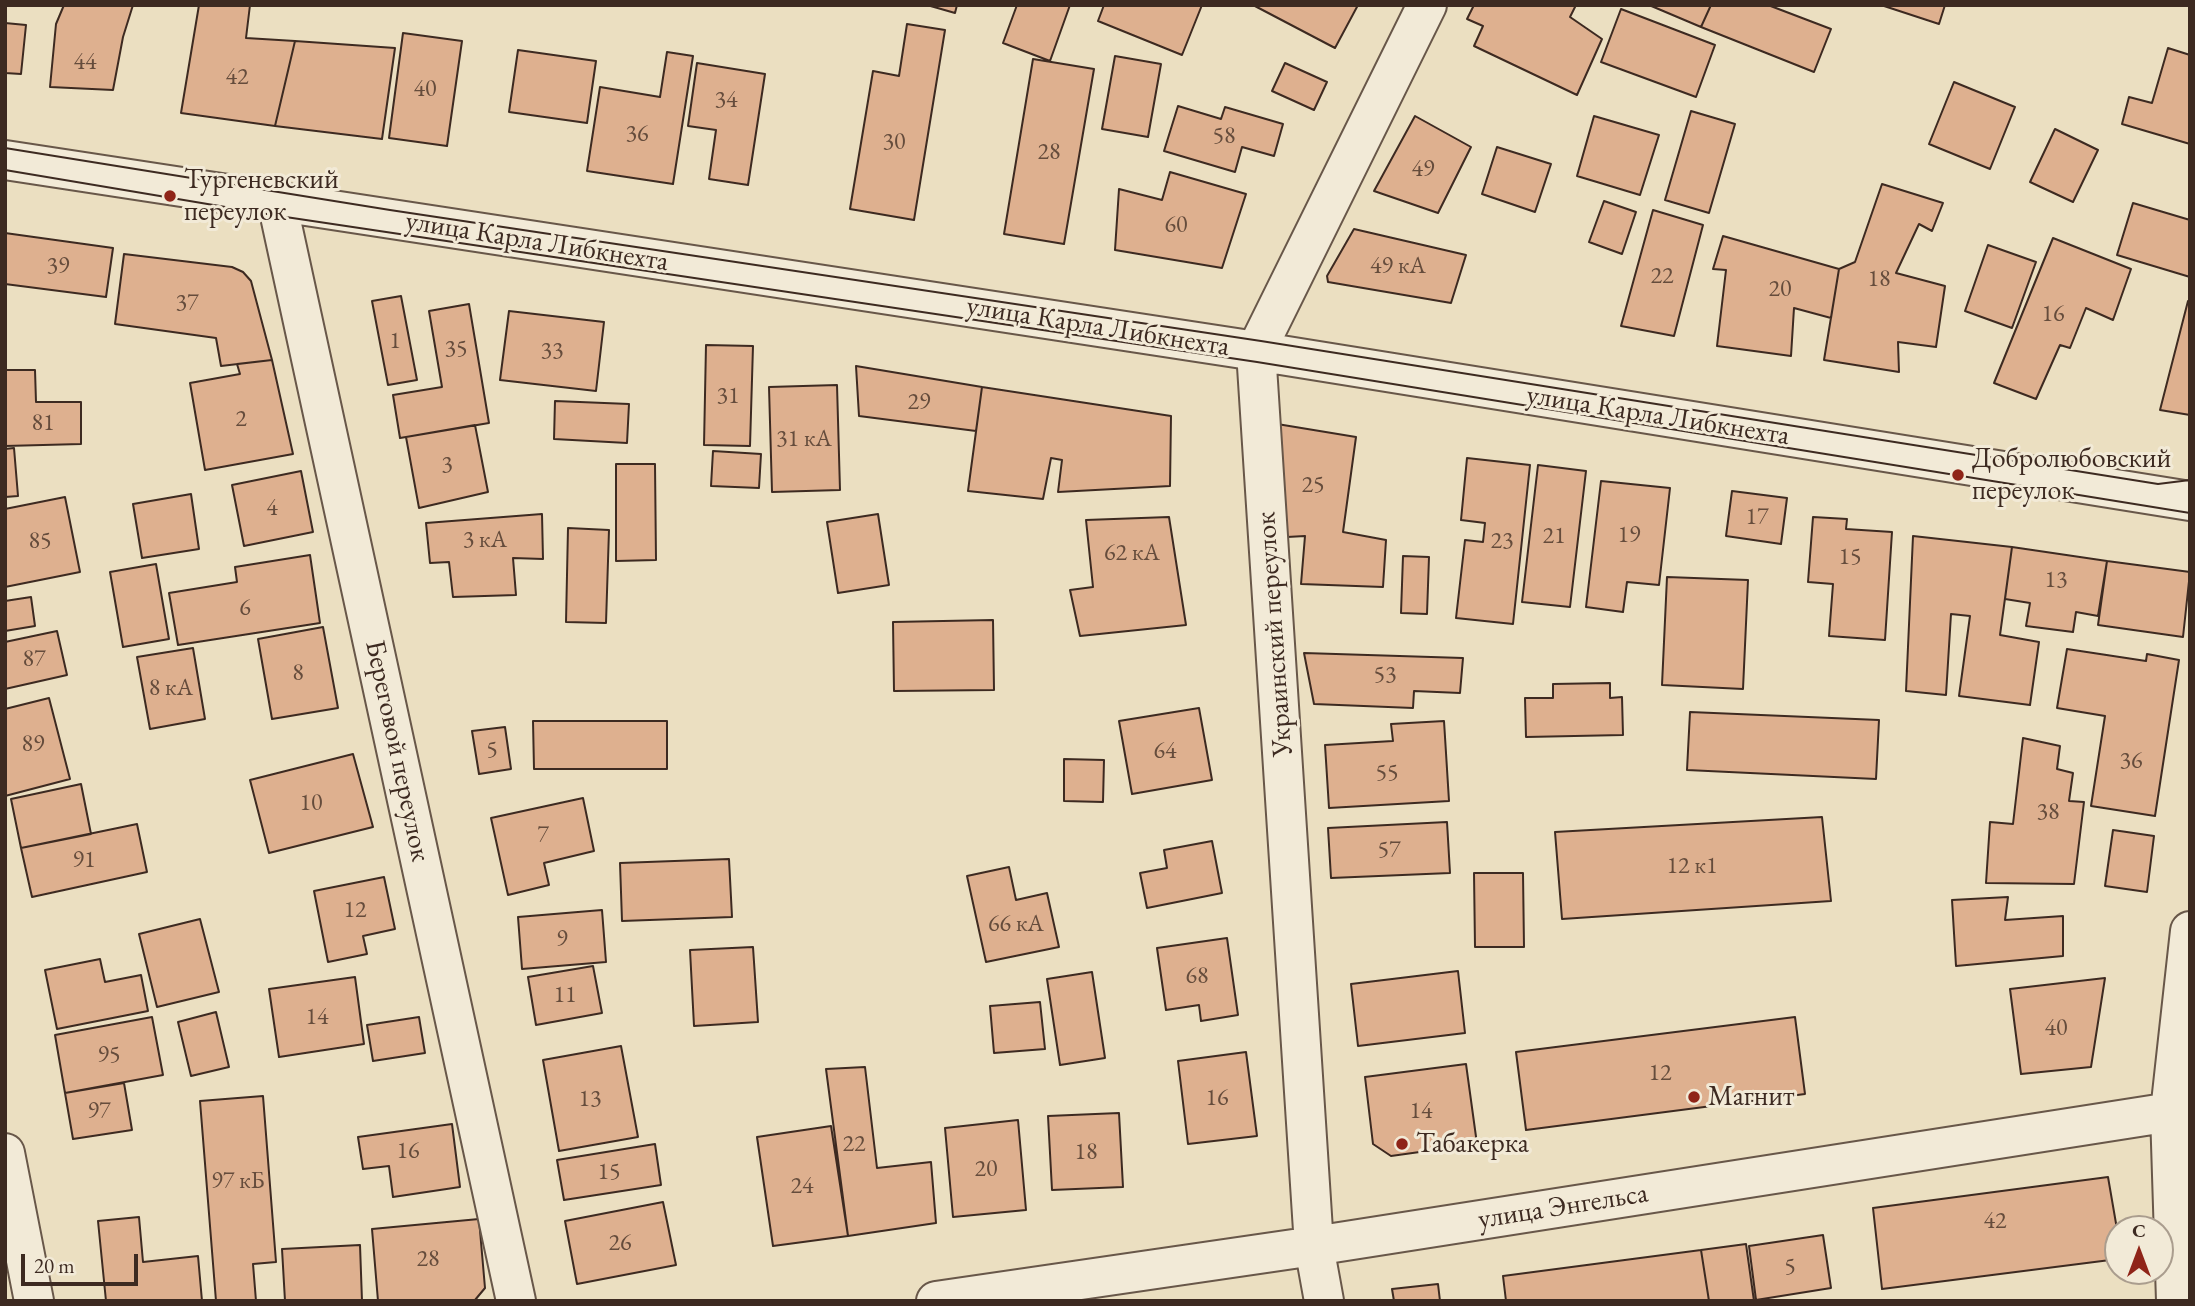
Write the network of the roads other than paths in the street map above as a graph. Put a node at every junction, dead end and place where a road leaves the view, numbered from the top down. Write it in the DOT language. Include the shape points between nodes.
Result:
graph roads {
  1 [pos="1427,5"];
  2 [pos="5,160"];
  3 [pos="277,202"];
  4 [pos="1256,351"];
  5 [pos="2190,501"];
  6 [pos="2190,931"];
  7 [pos="2180,1111"];
  8 [pos="5,1153"];
  9 [pos="1314,1246"];
  10 [pos="34,1301"];
  11 [pos="516,1301"];
  12 [pos="936,1301"];
  13 [pos="1324,1301"];
  14 [pos="2176,1301"];
  1 -- 4 [label="street"];
  2 -- 3 [label="street, улица Карла Либкнехта"];
  3 -- 4 [label="street, улица Карла Либкнехта"];
  3 -- 11 [label="street, Береговой переулок"];
  4 -- 5 [label="street, улица Карла Либкнехта"];
  4 -- 9 [label="street, Украинский переулок"];
  6 -- 7 [label="street"];
  7 -- 9 [label="street, улица Энгельса"];
  7 -- 14 [label="street"];
  8 -- 10 [label="street"];
  9 -- 12 [label="street, улица Энгельса"];
  9 -- 13 [label="street, Украинский переулок"];
}
